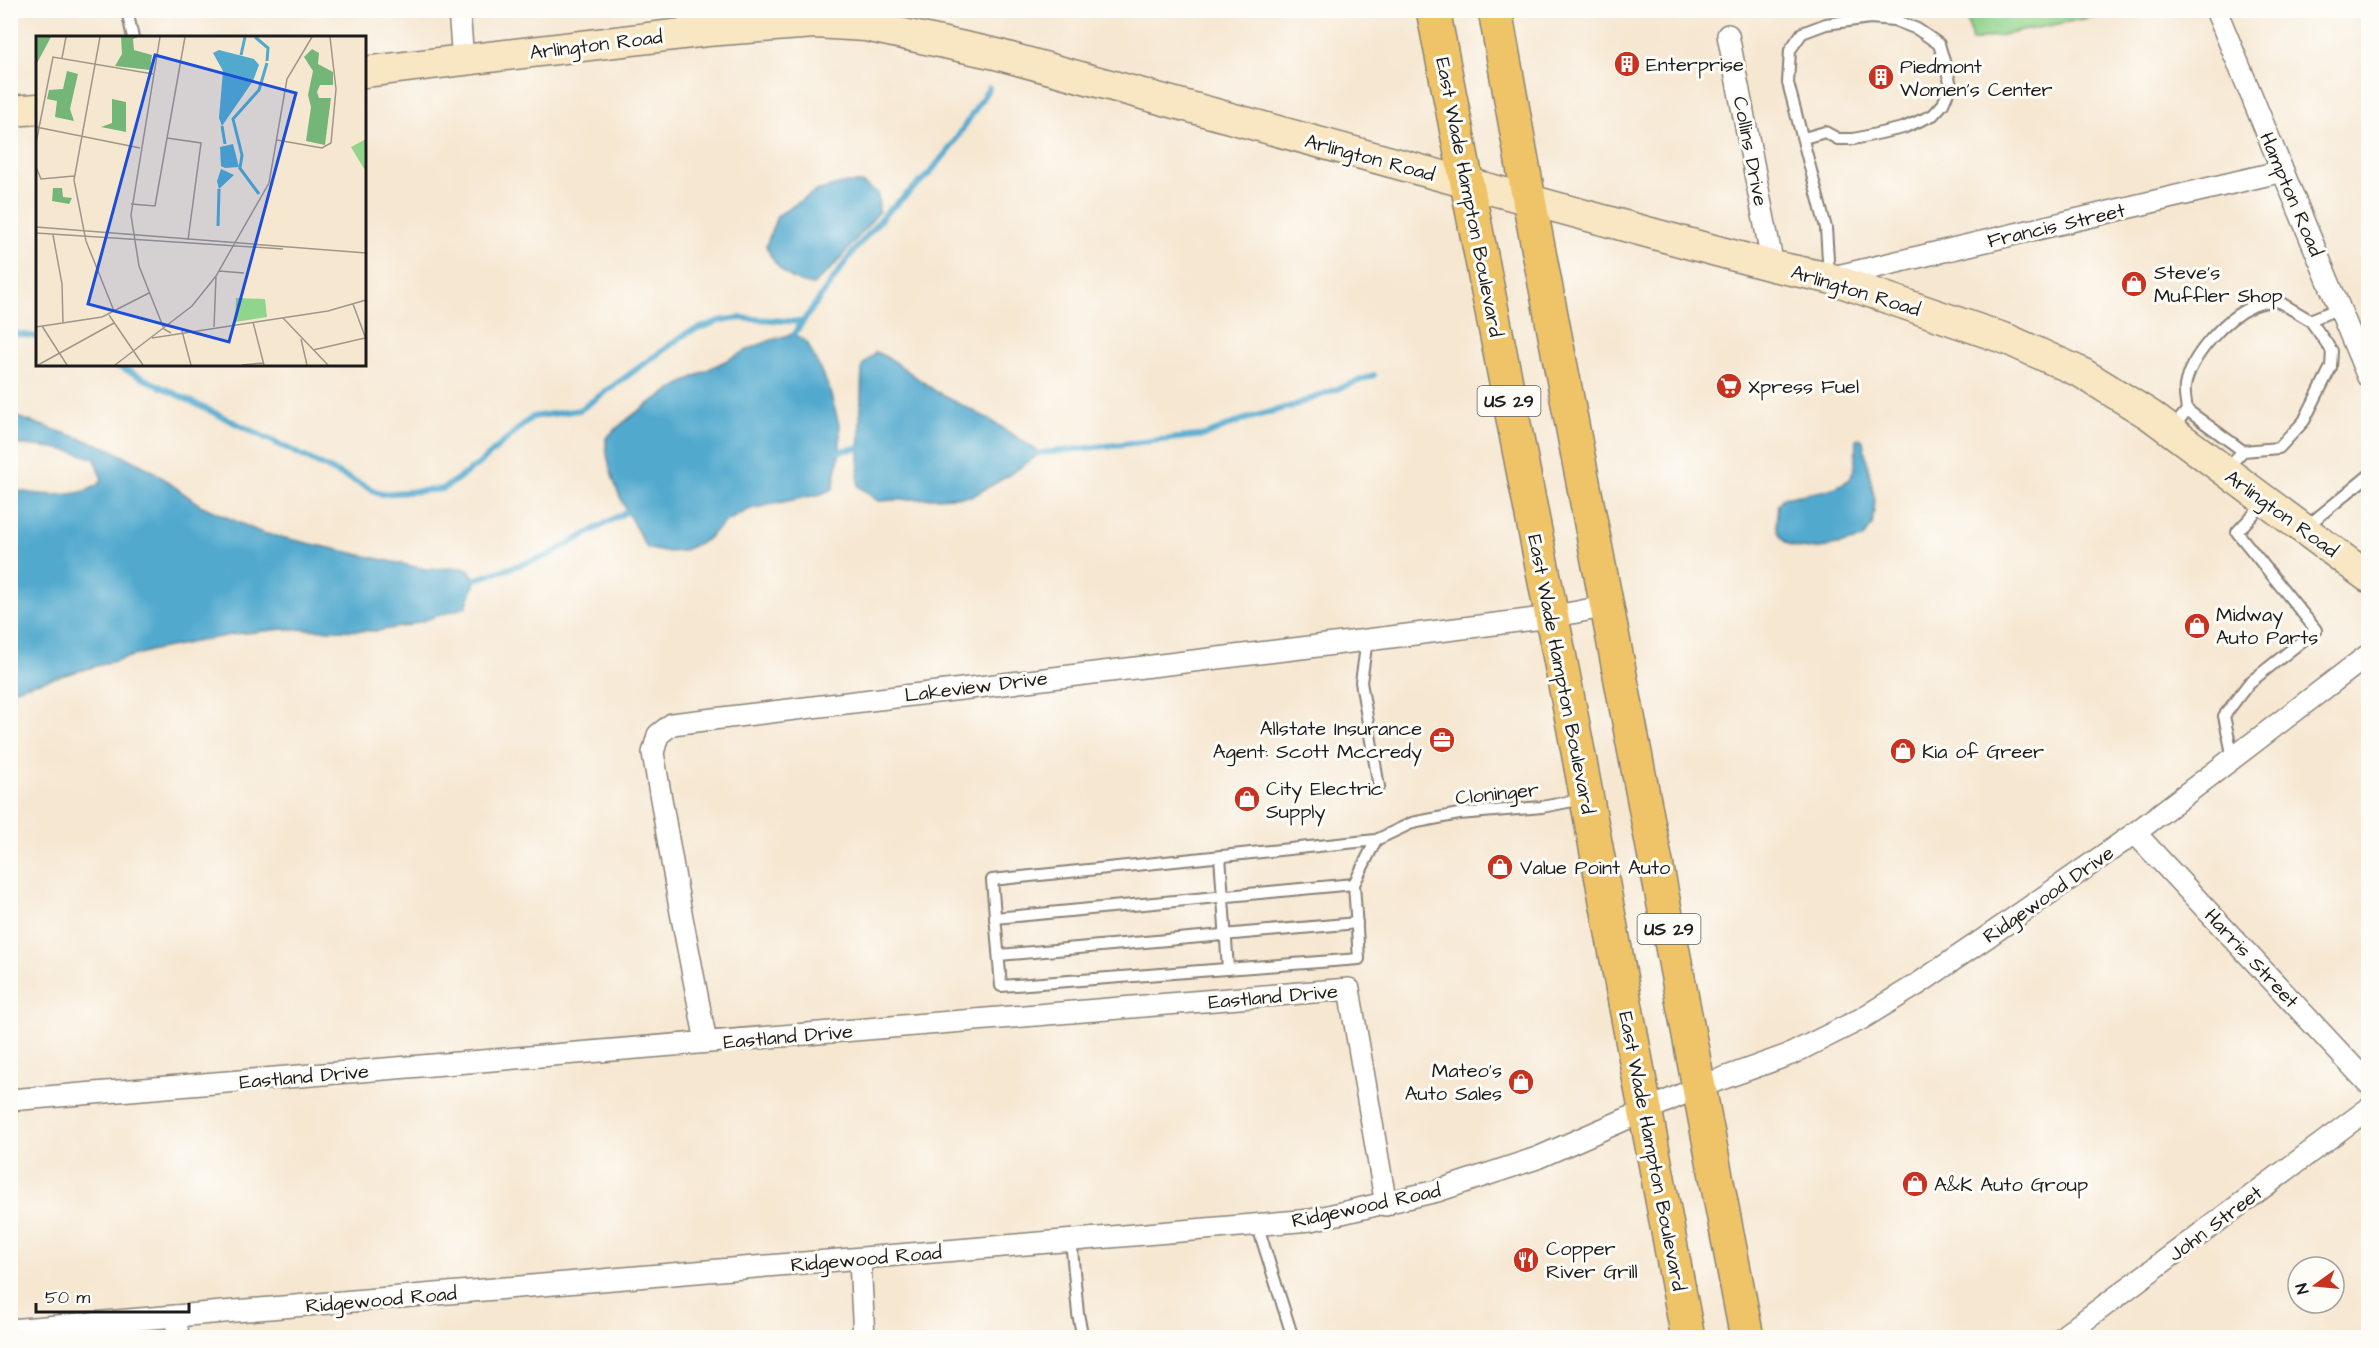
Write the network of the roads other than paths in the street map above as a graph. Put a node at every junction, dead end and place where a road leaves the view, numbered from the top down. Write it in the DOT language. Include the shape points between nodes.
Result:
graph roads {
  1 [pos="128,10"];
  2 [pos="459,10"];
  3 [pos="1434,10"];
  4 [pos="1495,10"];
  5 [pos="2216,10"];
  6 [pos="1728,35"];
  7 [pos="133,36"];
  8 [pos="463,61"];
  9 [pos="366,72"];
  10 [pos="36,109"];
  11 [pos="10,111"];
  12 [pos="1804,138"];
  13 [pos="2283,171"];
  14 [pos="1468,184"];
  15 [pos="1529,200"];
  16 [pos="1773,267"];
  17 [pos="1829,278"];
  18 [pos="2340,308"];
  19 [pos="2310,320"];
  20 [pos="2354,342"];
  21 [pos="2332,351"];
  22 [pos="2368,377"];
  23 [pos="2179,420"];
  24 [pos="2234,461"];
  25 [pos="2368,476"];
  26 [pos="2266,501"];
  27 [pos="2303,528"];
  28 [pos="2368,577"];
  29 [pos="1608,606"];
  30 [pos="1551,617"];
  31 [pos="1367,640"];
  32 [pos="2368,655"];
  33 [pos="2233,758"];
  34 [pos="1379,787"];
  35 [pos="1586,798"];
  36 [pos="2135,833"];
  37 [pos="1376,840"];
  38 [pos="1220,856"];
  39 [pos="1354,884"];
  40 [pos="1222,896"];
  41 [pos="995,918"];
  42 [pos="1356,923"];
  43 [pos="1225,935"];
  44 [pos="999,955"];
  45 [pos="1228,969"];
  46 [pos="706,1042"];
  47 [pos="2368,1083"];
  48 [pos="1699,1087"];
  49 [pos="10,1100"];
  50 [pos="2368,1109"];
  51 [pos="1645,1111"];
  52 [pos="1386,1205"];
  53 [pos="1257,1224"];
  54 [pos="1071,1239"];
  55 [pos="860,1260"];
  56 [pos="176,1316"];
  57 [pos="10,1330"];
  58 [pos="178,1338"];
  59 [pos="864,1338"];
  60 [pos="1083,1338"];
  61 [pos="1293,1338"];
  62 [pos="1688,1338"];
  63 [pos="1747,1338"];
  64 [pos="2061,1338"];
  1 -- 7 [label="lane"];
  2 -- 8 [label="street"];
  3 -- 14 [label="main road, East Wade Hampton Boulevard / US 29"];
  4 -- 15 [label="main road, US 29"];
  5 -- 13 [label="street, Hampton Road"];
  6 -- 16 [label="street, Collins Drive"];
  8 -- 9 [label="main road, Arlington Road"];
  8 -- 14 [label="main road, Arlington Road" via="761,26 866,26 996,54"];
  10 -- 11 [label="main road"];
  12 -- 12 [label="lane" via="1788,82 1790,50 1802,33 1826,24 1870,18 1894,20 1939,44 1951,85 1933,115 1903,128 1854,139 1838,139 1825,132"];
  12 -- 17 [label="lane" via="1826,228"];
  13 -- 17 [label="street, Francis Street"];
  13 -- 18 [label="street, Hampton Road"];
  14 -- 15 [label="main road, Arlington Road"];
  14 -- 30 [label="main road, East Wade Hampton Boulevard / US 29"];
  15 -- 16 [label="main road, Arlington Road"];
  15 -- 29 [label="main road, US 29"];
  16 -- 17 [label="main road, Arlington Road"];
  17 -- 23 [label="main road, Arlington Road" via="2046,355 2116,393"];
  18 -- 19 [label="lane"];
  18 -- 20 [label="street, Hampton Road"];
  19 -- 21 [label="lane"];
  19 -- 23 [label="lane" via="2276,300 2252,307 2227,325 2207,342 2191,368"];
  20 -- 21 [label="lane"];
  20 -- 22 [label="street, Hampton Road"];
  21 -- 24 [label="lane" via="2331,367 2304,421 2279,448"];
  23 -- 24 [label="main road, Arlington Road"];
  24 -- 26 [label="main road, Arlington Road"];
  25 -- 27 [label="lane"];
  26 -- 27 [label="main road, Arlington Road"];
  26 -- 33 [label="lane" via="2236,532 2316,630 2249,683 2224,716"];
  27 -- 28 [label="main road, Arlington Road"];
  29 -- 30 [label="street, Lakeview Drive"];
  29 -- 48 [label="main road, US 29"];
  30 -- 31 [label="street, Lakeview Drive"];
  30 -- 35 [label="main road, East Wade Hampton Boulevard / US 29"];
  31 -- 34 [label="lane" via="1360,682"];
  31 -- 46 [label="street, Lakeview Drive" via="681,721 665,728 658,735 653,753"];
  32 -- 33 [label="street, Ridgewood Drive"];
  33 -- 36 [label="street, Ridgewood Drive"];
  35 -- 37 [label="lane, Cloninger" via="1412,823"];
  35 -- 51 [label="main road, East Wade Hampton Boulevard / US 29"];
  36 -- 47 [label="street, Harris Street"];
  36 -- 48 [label="street, Ridgewood Drive" via="1988,937 1860,1019 1791,1054"];
  37 -- 38 [label="lane, Cloninger"];
  37 -- 39 [label="lane"];
  38 -- 40 [label="lane"];
  38 -- 41 [label="lane, Cloninger" via="992,880"];
  39 -- 40 [label="lane"];
  39 -- 42 [label="lane"];
  40 -- 41 [label="lane"];
  40 -- 43 [label="lane"];
  41 -- 44 [label="lane"];
  42 -- 43 [label="lane"];
  42 -- 45 [label="lane" via="1359,959"];
  43 -- 44 [label="lane"];
  43 -- 45 [label="lane"];
  44 -- 45 [label="lane" via="1001,986"];
  46 -- 49 [label="street, Eastland Drive"];
  46 -- 52 [label="street, Eastland Drive" via="1349,990"];
  48 -- 51 [label="street, Ridgewood Road"];
  48 -- 63 [label="main road, US 29"];
  50 -- 64 [label="street, John Street"];
  51 -- 52 [label="street, Ridgewood Road" via="1537,1158"];
  51 -- 62 [label="main road, East Wade Hampton Boulevard / US 29"];
  52 -- 53 [label="street, Ridgewood Road" via="1311,1220"];
  53 -- 54 [label="street, Ridgewood Road"];
  53 -- 61 [label="lane"];
  54 -- 55 [label="street, Ridgewood Road"];
  54 -- 60 [label="lane"];
  55 -- 56 [label="street, Ridgewood Road"];
  55 -- 59 [label="street"];
  56 -- 57 [label="street, Ridgewood Road"];
  56 -- 58 [label="street"];
}
